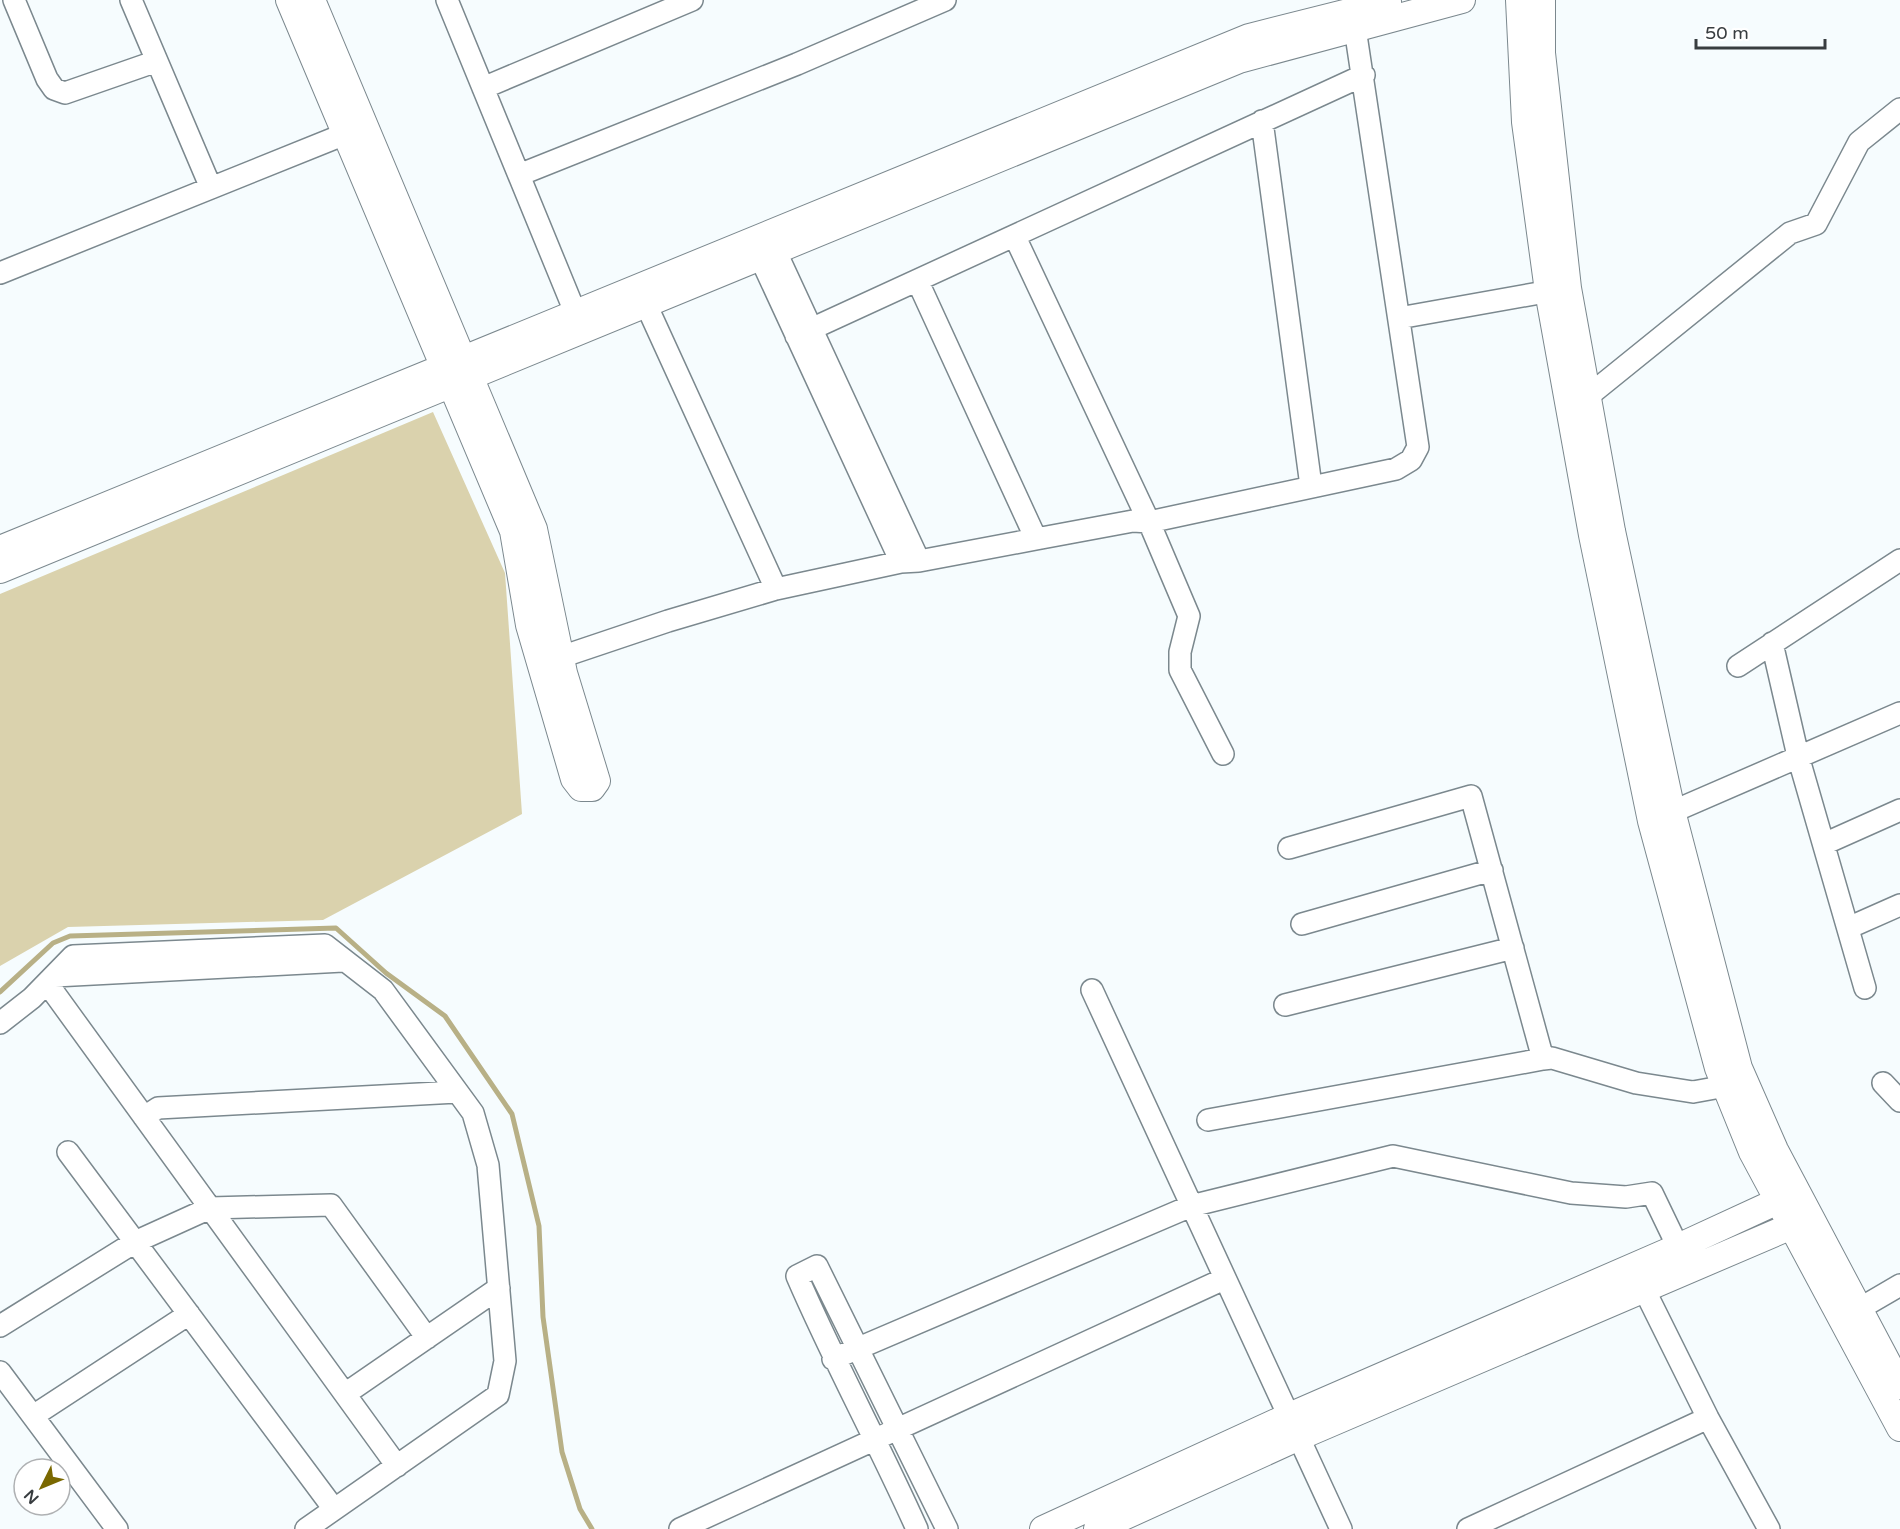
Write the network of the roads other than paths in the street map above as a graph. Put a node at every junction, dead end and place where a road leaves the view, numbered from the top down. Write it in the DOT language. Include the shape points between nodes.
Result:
graph roads {
  1 [pos="14,0"];
  2 [pos="131,0"];
  3 [pos="289,0"];
  4 [pos="312,0"];
  5 [pos="447,0"];
  6 [pos="692,0"];
  7 [pos="945,0"];
  8 [pos="1397,0"];
  9 [pos="1462,0"];
  10 [pos="1519,0"];
  11 [pos="1542,0"];
  12 [pos="1339,14"];
  13 [pos="157,61"];
  14 [pos="1364,75"];
  15 [pos="483,87"];
  16 [pos="1900,109"];
  17 [pos="1262,121"];
  18 [pos="345,134"];
  19 [pos="519,175"];
  20 [pos="211,188"];
  21 [pos="1015,237"];
  22 [pos="763,245"];
  23 [pos="0,273"];
  24 [pos="918,282"];
  25 [pos="1558,290"];
  26 [pos="641,294"];
  27 [pos="575,312"];
  28 [pos="1399,318"];
  29 [pos="804,332"];
  30 [pos="456,371"];
  31 [pos="1587,397"];
  32 [pos="1311,486"];
  33 [pos="1149,522"];
  34 [pos="1602,533"];
  35 [pos="1035,539"];
  36 [pos="0,549"];
  37 [pos="1900,560"];
  38 [pos="910,561"];
  39 [pos="0,570"];
  40 [pos="776,589"];
  41 [pos="1772,643"];
  42 [pos="551,661"];
  43 [pos="1738,666"];
  44 [pos="1899,715"];
  45 [pos="1223,754"];
  46 [pos="1798,756"];
  47 [pos="1900,810"];
  48 [pos="1661,816"];
  49 [pos="1824,844"];
  50 [pos="1289,848"];
  51 [pos="1492,870"];
  52 [pos="1900,905"];
  53 [pos="1302,924"];
  54 [pos="1848,928"];
  55 [pos="1513,948"];
  56 [pos="51,980"];
  57 [pos="1865,988"];
  58 [pos="1092,990"];
  59 [pos="1285,1005"];
  60 [pos="0,1023"];
  61 [pos="1543,1059"];
  62 [pos="1883,1083"];
  63 [pos="1726,1086"];
  64 [pos="458,1092"];
  65 [pos="1900,1101"];
  66 [pos="144,1117"];
  67 [pos="1208,1120"];
  68 [pos="68,1152"];
  69 [pos="1788,1197"];
  70 [pos="1191,1206"];
  71 [pos="210,1208"];
  72 [pos="1802,1222"];
  73 [pos="135,1242"];
  74 [pos="1678,1247"];
  75 [pos="1638,1277"];
  76 [pos="1224,1279"];
  77 [pos="1900,1285"];
  78 [pos="499,1288"];
  79 [pos="1859,1309"];
  80 [pos="189,1314"];
  81 [pos="0,1326"];
  82 [pos="427,1338"];
  83 [pos="858,1349"];
  84 [pos="833,1359"];
  85 [pos="0,1372"];
  86 [pos="1900,1386"];
  87 [pos="345,1394"];
  88 [pos="33,1416"];
  89 [pos="1708,1418"];
  90 [pos="1292,1428"];
  91 [pos="1900,1428"];
  92 [pos="898,1429"];
  93 [pos="876,1439"];
  94 [pos="397,1466"];
  95 [pos="334,1509"];
  96 [pos="1477,1527"];
  97 [pos="1766,1528"];
  98 [pos="117,1529"];
  99 [pos="306,1529"];
  100 [pos="680,1529"];
  101 [pos="917,1529"];
  102 [pos="947,1529"];
  103 [pos="1043,1529"];
  104 [pos="1097,1529"];
  105 [pos="1341,1529"];
  1 -- 13 [label="street" via="54,89 65,93"];
  2 -- 13 [label="street"];
  3 -- 18 [label="street"];
  4 -- 30 [label="street"];
  5 -- 15 [label="street"];
  6 -- 15 [label="street"];
  7 -- 19 [label="street"];
  8 -- 12 [label="street"];
  9 -- 12 [label="street"];
  10 -- 25 [label="street" via="1525,122"];
  11 -- 25 [label="street"];
  12 -- 14 [label="street"];
  12 -- 22 [label="street" via="1249,37"];
  13 -- 20 [label="street"];
  14 -- 17 [label="street"];
  14 -- 28 [label="street"];
  15 -- 19 [label="street"];
  16 -- 31 [label="street" via="1859,142 1816,224 1786,237"];
  17 -- 21 [label="street"];
  17 -- 32 [label="street"];
  18 -- 20 [label="street"];
  18 -- 30 [label="street"];
  19 -- 27 [label="street"];
  20 -- 23 [label="street"];
  21 -- 24 [label="street"];
  21 -- 33 [label="street"];
  22 -- 26 [label="street"];
  22 -- 29 [label="street"];
  24 -- 29 [label="street"];
  24 -- 35 [label="street"];
  25 -- 28 [label="street"];
  25 -- 31 [label="street"];
  25 -- 34 [label="street"];
  26 -- 27 [label="street"];
  26 -- 30 [label="street"];
  26 -- 40 [label="street"];
  27 -- 30 [label="street"];
  28 -- 32 [label="street" via="1418,447 1411,460 1396,469"];
  29 -- 38 [label="street"];
  30 -- 36 [label="street"];
  30 -- 39 [label="street"];
  30 -- 42 [label="street" via="513,531 529,625"];
  31 -- 34 [label="street"];
  32 -- 33 [label="street"];
  33 -- 35 [label="street" via="1133,521"];
  33 -- 45 [label="street" via="1190,619 1180,652 1180,670"];
  34 -- 48 [label="street"];
  35 -- 38 [label="street"];
  37 -- 41 [label="street"];
  38 -- 40 [label="street"];
  40 -- 42 [label="street"];
  41 -- 43 [label="street"];
  41 -- 46 [label="street"];
  44 -- 46 [label="street"];
  46 -- 48 [label="street"];
  46 -- 49 [label="street"];
  47 -- 49 [label="street"];
  48 -- 63 [label="street" via="1718,1068"];
  48 -- 69 [label="street" via="1739,1068 1775,1150"];
  49 -- 54 [label="street"];
  50 -- 51 [label="street" via="1472,796"];
  51 -- 53 [label="street"];
  51 -- 55 [label="street"];
  52 -- 54 [label="street"];
  54 -- 57 [label="street"];
  55 -- 59 [label="street"];
  55 -- 61 [label="street"];
  56 -- 60 [label="street"];
  56 -- 64 [label="street" via="343,961 383,990"];
  56 -- 66 [label="street"];
  58 -- 70 [label="street"];
  61 -- 63 [label="street" via="1552,1058 1636,1083 1693,1092"];
  61 -- 67 [label="street"];
  62 -- 65 [label="street"];
  63 -- 69 [label="street" via="1752,1152"];
  64 -- 66 [label="street" via="158,1108"];
  64 -- 78 [label="street" via="473,1113 488,1165"];
  66 -- 71 [label="street"];
  68 -- 73 [label="street"];
  69 -- 72 [label="street"];
  69 -- 74 [label="street"];
  70 -- 74 [label="street" via="1393,1156 1572,1193 1626,1197 1652,1192"];
  70 -- 76 [label="street"];
  70 -- 83 [label="street"];
  71 -- 73 [label="street"];
  71 -- 82 [label="street" via="331,1205"];
  71 -- 87 [label="street"];
  72 -- 75 [label="street"];
  72 -- 79 [label="street"];
  72 -- 91 [label="street"];
  73 -- 80 [label="street"];
  73 -- 81 [label="street"];
  74 -- 75 [label="street"];
  75 -- 89 [label="street"];
  75 -- 90 [label="street"];
  76 -- 90 [label="street"];
  76 -- 92 [label="street"];
  77 -- 79 [label="street"];
  78 -- 82 [label="street"];
  78 -- 94 [label="street" via="506,1361 498,1395"];
  79 -- 86 [label="street"];
  80 -- 88 [label="street"];
  80 -- 95 [label="street"];
  82 -- 87 [label="street"];
  83 -- 84 [label="street"];
  83 -- 84 [label="street" via="817,1266 797,1276"];
  83 -- 92 [label="street"];
  84 -- 93 [label="street"];
  85 -- 88 [label="street"];
  87 -- 94 [label="street"];
  88 -- 98 [label="street"];
  89 -- 96 [label="street"];
  89 -- 97 [label="street"];
  90 -- 103 [label="street"];
  90 -- 104 [label="street"];
  90 -- 105 [label="street"];
  92 -- 93 [label="street"];
  92 -- 102 [label="street"];
  93 -- 100 [label="street"];
  93 -- 101 [label="street"];
  94 -- 95 [label="street"];
  95 -- 99 [label="street"];
}
